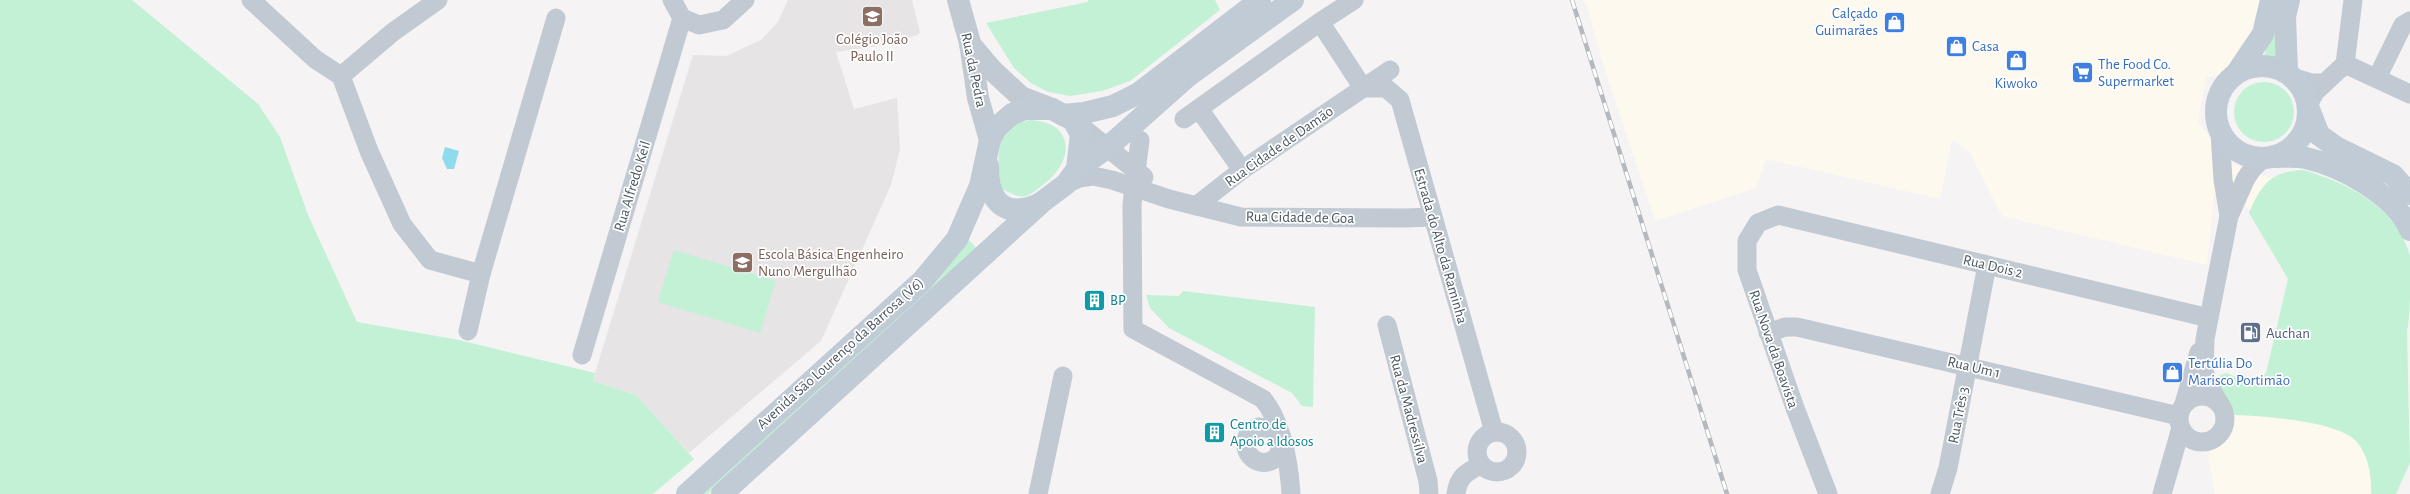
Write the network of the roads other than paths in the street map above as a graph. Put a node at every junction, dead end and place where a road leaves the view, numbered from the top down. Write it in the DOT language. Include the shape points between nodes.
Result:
graph roads {
  1 [pos="251,0"];
  2 [pos="438,0"];
  3 [pos="672,0"];
  4 [pos="745,0"];
  5 [pos="958,0"];
  6 [pos="1260,0"];
  7 [pos="1293,0"];
  8 [pos="1354,0"];
  9 [pos="2271,0"];
  10 [pos="2289,0"];
  11 [pos="2353,0"];
  12 [pos="556,18"];
  13 [pos="682,18"];
  14 [pos="2410,21"];
  15 [pos="1320,22"];
  16 [pos="970,43"];
  17 [pos="2345,64"];
  18 [pos="1390,70"];
  19 [pos="2238,71"];
  20 [pos="2291,75"];
  21 [pos="341,76"];
  22 [pos="2377,78"];
  23 [pos="2324,83"];
  24 [pos="1363,88"];
  25 [pos="2410,94"];
  26 [pos="2308,107"];
  27 [pos="1149,109"];
  28 [pos="1062,115"];
  29 [pos="2220,133"];
  30 [pos="1140,140"];
  31 [pos="989,146"];
  32 [pos="1107,148"];
  33 [pos="2269,158"];
  34 [pos="1242,170"];
  35 [pos="1072,176"];
  36 [pos="1135,179"];
  37 [pos="2401,179"];
  38 [pos="2410,194"];
  39 [pos="1169,199"];
  40 [pos="1042,202"];
  41 [pos="1196,206"];
  42 [pos="1778,215"];
  43 [pos="2229,216"];
  44 [pos="1432,217"];
  45 [pos="2410,230"];
  46 [pos="1987,265"];
  47 [pos="481,274"];
  48 [pos="2209,318"];
  49 [pos="1387,325"];
  50 [pos="468,331"];
  51 [pos="1768,334"];
  52 [pos="582,355"];
  53 [pos="1968,366"];
  54 [pos="1063,376"];
  55 [pos="2220,404"];
  56 [pos="2181,416"];
  57 [pos="1494,432"];
  58 [pos="2204,443"];
  59 [pos="1481,465"];
  60 [pos="2163,491"];
  61 [pos="687,494"];
  62 [pos="722,494"];
  63 [pos="1038,494"];
  64 [pos="1291,494"];
  65 [pos="1428,494"];
  66 [pos="1456,494"];
  67 [pos="1828,494"];
  68 [pos="1940,494"];
  1 -- 21 [label="street" via="315,60"];
  2 -- 21 [label="street" via="393,32"];
  3 -- 13 [label="street"];
  4 -- 13 [label="street" via="723,20 699,25"];
  5 -- 16 [label="street, Rua da Pedra"];
  6 -- 28 [label="main road, Avenida São Lourenço da Barrosa (V6)" via="1139,93 1112,106"];
  7 -- 27 [label="main road, Avenida São Lourenço da Barrosa (V6)" via="1194,72"];
  8 -- 15 [label="street"];
  9 -- 19 [label="main road" via="2263,34"];
  10 -- 20 [label="main road" via="2285,16"];
  11 -- 17 [label="street"];
  12 -- 47 [label="street"];
  13 -- 52 [label="street, Rua Alfredo Keil"];
  14 -- 22 [label="street" via="2403,25"];
  15 -- 24 [label="street"];
  15 -- 34 [label="street" via="1192,114"];
  16 -- 28 [label="street" via="992,70 1020,97"];
  16 -- 31 [label="street, Rua da Pedra" via="978,98"];
  17 -- 22 [label="street"];
  17 -- 23 [label="street"];
  18 -- 24 [label="street, Rua Cidade de Damão"];
  19 -- 20 [label="main road" via="2262,65 2275,67"];
  19 -- 29 [label="main road" via="2223,85 2218,97 2215,110"];
  20 -- 23 [label="street" via="2312,83"];
  20 -- 26 [label="main road" via="2303,89"];
  21 -- 47 [label="street" via="369,151 402,224 430,260"];
  22 -- 25 [label="street"];
  23 -- 26 [label="street" via="2315,92"];
  24 -- 34 [label="street, Rua Cidade de Damão"];
  24 -- 44 [label="street, Estrada do Alto da Raminha" via="1386,88 1400,100"];
  26 -- 33 [label="main road" via="2307,125 2300,139 2289,150"];
  26 -- 37 [label="main road" via="2319,135 2336,147"];
  27 -- 30 [label="street"];
  27 -- 32 [label="main road, Avenida São Lourenço da Barrosa (V6)"];
  28 -- 31 [label="main road, Avenida São Lourenço da Barrosa (V6)" via="1025,109 1012,114 996,128"];
  28 -- 32 [label="street"];
  28 -- 35 [label="main road" via="1081,134"];
  29 -- 33 [label="main road" via="2238,152 2251,157"];
  29 -- 43 [label="street" via="2223,180"];
  30 -- 36 [label="street"];
  30 -- 39 [label="street" via="1146,161"];
  31 -- 40 [label="main road, Avenida São Lourenço da Barrosa (V6)" via="988,179 996,201 1013,210 1026,210"];
  31 -- 61 [label="main road, Avenida São Lourenço da Barrosa (V6)" via="980,186 958,239 922,281"];
  32 -- 35 [label="main road, Avenida São Lourenço da Barrosa (V6)"];
  32 -- 36 [label="street"];
  33 -- 43 [label="street" via="2252,168"];
  33 -- 45 [label="main road" via="2304,157 2360,181 2387,198 2407,222"];
  34 -- 41 [label="street, Rua Cidade de Damão"];
  35 -- 36 [label="street"];
  35 -- 40 [label="main road, Avenida São Lourenço da Barrosa (V6)"];
  36 -- 39 [label="street"];
  36 -- 64 [label="street" via="1132,204 1133,329 1256,393 1270,407 1289,473"];
  37 -- 38 [label="main road"];
  39 -- 41 [label="street, Rua Cidade de Goa"];
  40 -- 62 [label="main road, Avenida São Lourenço da Barrosa (V6)"];
  41 -- 44 [label="street, Rua Cidade de Goa" via="1241,217"];
  42 -- 46 [label="street, Rua Dois 2"];
  42 -- 51 [label="street, Rua Nova da Boavista" via="1758,223 1747,241 1747,270"];
  43 -- 48 [label="street"];
  44 -- 57 [label="street, Estrada do Alto da Raminha"];
  46 -- 48 [label="street, Rua Dois 2"];
  46 -- 53 [label="street, Rua Três 3"];
  47 -- 50 [label="street"];
  48 -- 55 [label="street" via="2204,370 2207,383"];
  48 -- 56 [label="street"];
  49 -- 65 [label="street, Rua da Madressilva" via="1428,481"];
  51 -- 53 [label="street, Rua Um 1" via="1785,327 1798,327"];
  51 -- 67 [label="street, Rua Nova da Boavista"];
  53 -- 56 [label="street, Rua Um 1"];
  53 -- 68 [label="street, Rua Três 3" via="1948,468"];
  54 -- 63 [label="street"];
  55 -- 56 [label="street" via="2203,396 2189,400"];
  55 -- 58 [label="street" via="2226,423 2217,437"];
  56 -- 58 [label="street" via="2187,437"];
  56 -- 60 [label="street"];
  57 -- 59 [label="street" via="1482,438 1478,445 1477,458"];
  57 -- 59 [label="street" via="1506,434 1513,439 1517,451 1516,460 1512,467 1500,473 1487,471"];
  58 -- 60 [label="street" via="2183,459"];
  59 -- 66 [label="street" via="1467,472 1459,480"];
}
